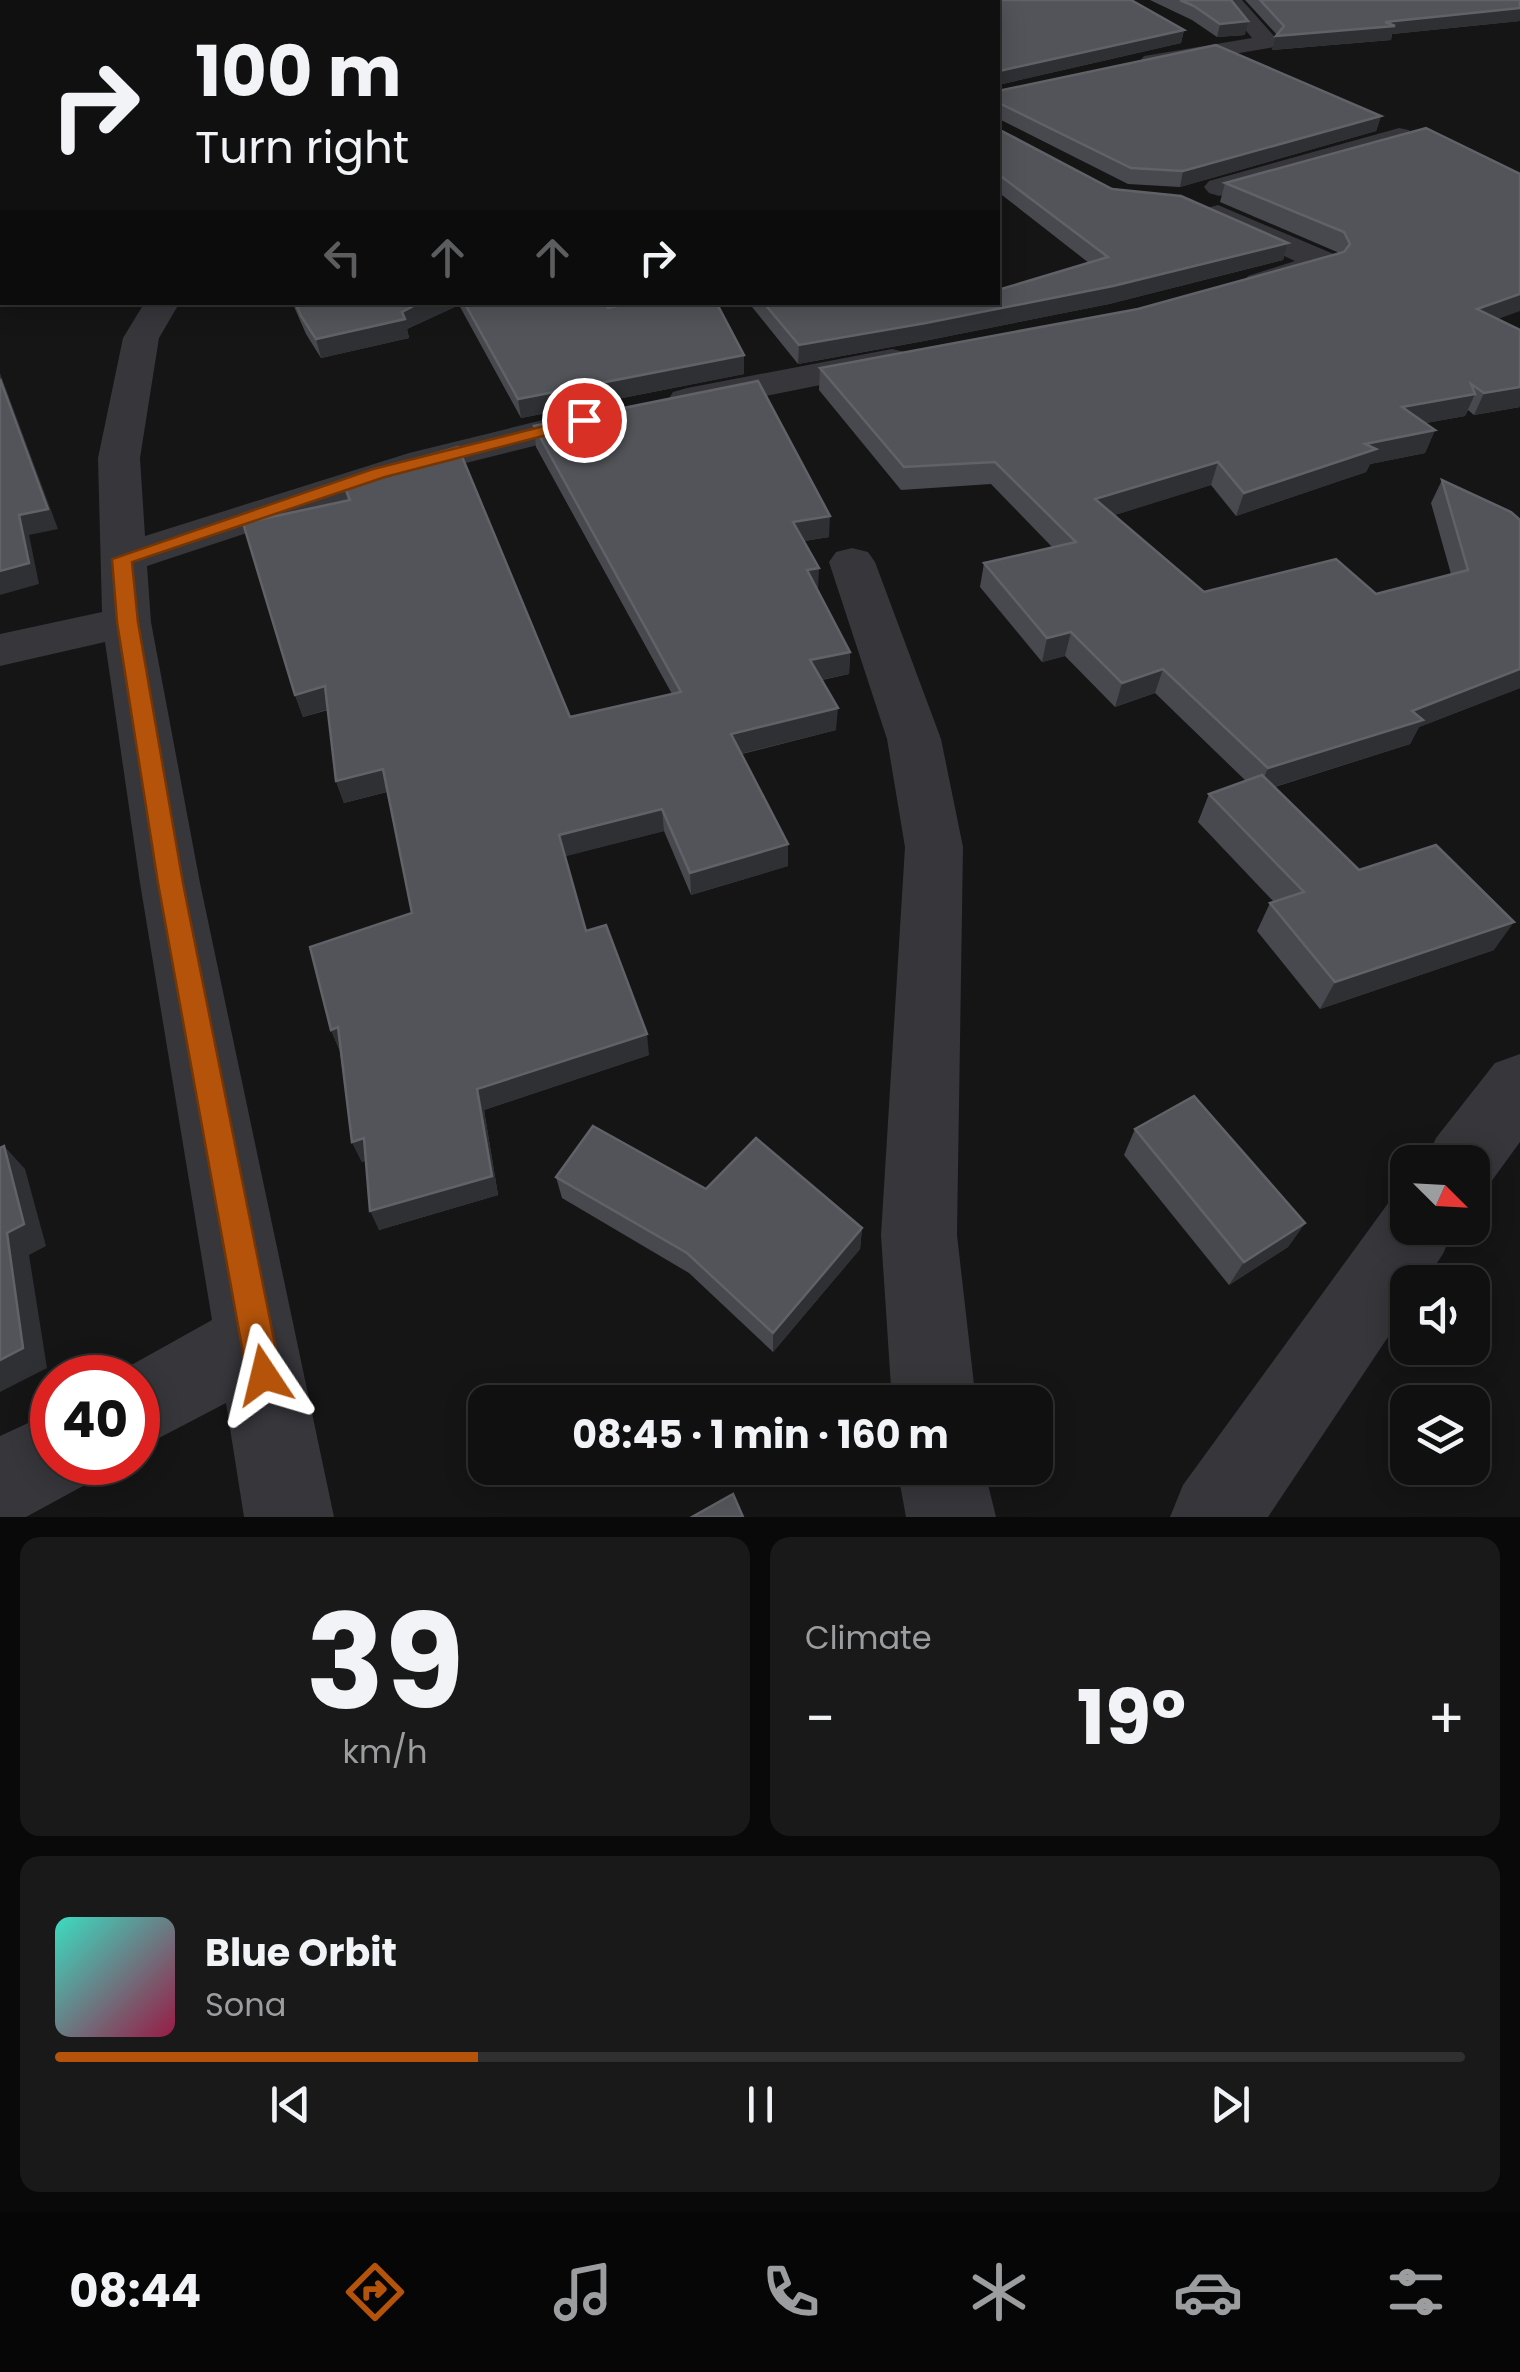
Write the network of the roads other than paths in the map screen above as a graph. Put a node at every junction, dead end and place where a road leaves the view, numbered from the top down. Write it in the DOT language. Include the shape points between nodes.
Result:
graph roads {
  1 [pos="1231,0"];
  2 [pos="1182,28"];
  3 [pos="1210,48"];
  4 [pos="1125,67"];
  5 [pos="1399,136"];
  6 [pos="1225,292"];
  7 [pos="162,305"];
  8 [pos="922,355"];
  9 [pos="122,559"];
  10 [pos="852,562"];
  11 [pos="128,622"];
  12 [pos="0,650"];
  13 [pos="1520,1085"];
  14 [pos="1475,1145"];
  15 [pos="1404,1245"];
  16 [pos="258,1339"];
  17 [pos="932,1385"];
  18 [pos="160,1395"];
  19 [pos="30,1467"];
  20 [pos="0,1484"];
  21 [pos="944,1485"];
  22 [pos="289,1517"];
  23 [pos="951,1517"];
  24 [pos="1215,1517"];
  1 -- 3 [label="street" via="1267,42"];
  2 -- 3 [label="street"];
  3 -- 4 [label="street"];
  5 -- 6 [label="street" via="1199,199 1324,262"];
  7 -- 9 [label="street" via="141,338 118,458"];
  8 -- 9 [label="street" via="546,428 379,473"];
  9 -- 11 [label="street"];
  10 -- 17 [label="street" via="914,739 934,846 919,1235"];
  11 -- 12 [label="street"];
  11 -- 16 [label="street" via="170,883"];
  13 -- 14 [label="street"];
  15 -- 24 [label="street"];
  16 -- 18 [label="street"];
  16 -- 22 [label="street"];
  19 -- 20 [label="street"];
  21 -- 23 [label="street"];
}
